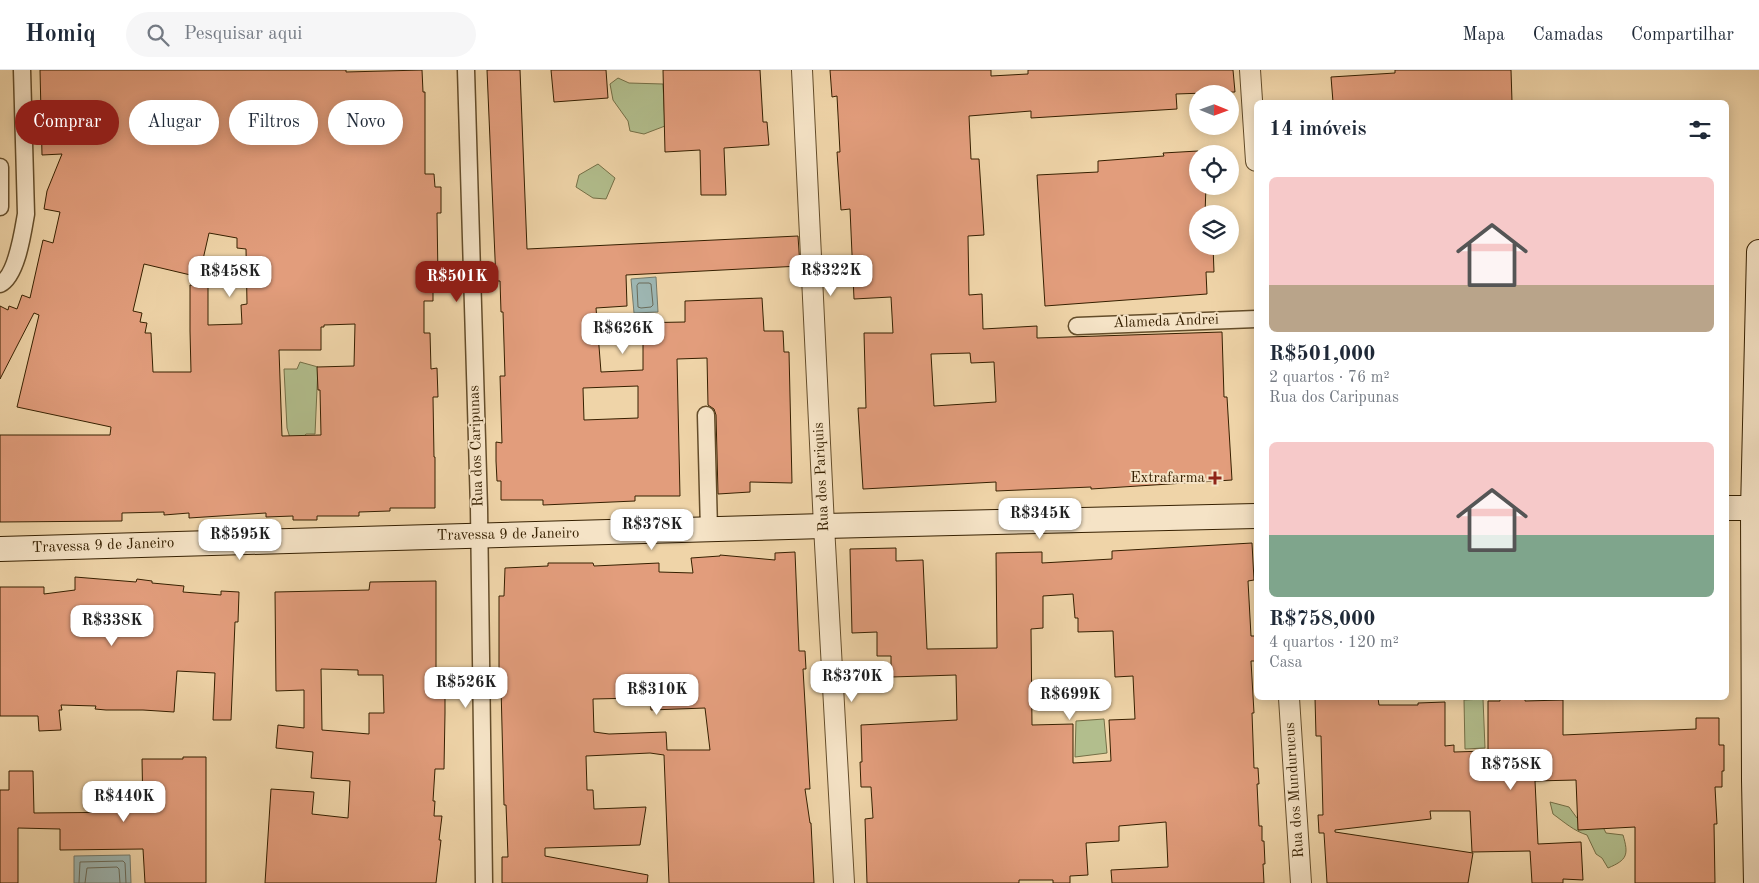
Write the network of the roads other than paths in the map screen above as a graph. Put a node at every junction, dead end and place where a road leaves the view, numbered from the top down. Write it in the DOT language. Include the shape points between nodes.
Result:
graph roads {
  1 [pos="22,70"];
  2 [pos="466,70"];
  3 [pos="802,70"];
  4 [pos="1250,70"];
  5 [pos="1254,131"];
  6 [pos="0,167"];
  7 [pos="0,206"];
  8 [pos="1759,252"];
  9 [pos="0,284"];
  10 [pos="1254,319"];
  11 [pos="1077,326"];
  12 [pos="706,414"];
  13 [pos="1729,508"];
  14 [pos="1756,508"];
  15 [pos="1254,516"];
  16 [pos="824,526"];
  17 [pos="709,530"];
  18 [pos="479,535"];
  19 [pos="0,549"];
  20 [pos="1288,700"];
  21 [pos="1756,780"];
  22 [pos="484,883"];
  23 [pos="844,883"];
  24 [pos="1301,883"];
  25 [pos="1756,883"];
  1 -- 9 [label="street" via="26,214 15,261 9,275"];
  2 -- 18 [label="street, Rua dos Caripunas"];
  3 -- 16 [label="street, Rua dos Pariquis"];
  4 -- 5 [label="street"];
  6 -- 7 [label="street"];
  8 -- 14 [label="main road"];
  10 -- 11 [label="street, Alameda Andrei"];
  12 -- 17 [label="street"];
  13 -- 14 [label="main road"];
  14 -- 21 [label="main road"];
  15 -- 16 [label="main road, Travessa 9 de Janeiro"];
  16 -- 17 [label="main road, Travessa 9 de Janeiro"];
  16 -- 23 [label="street, Rua dos Pariquis"];
  17 -- 18 [label="main road, Travessa 9 de Janeiro"];
  18 -- 19 [label="main road, Travessa 9 de Janeiro"];
  18 -- 22 [label="street, Rua dos Caripunas"];
  20 -- 24 [label="street, Rua dos Mundurucus"];
  21 -- 25 [label="main road"];
}
